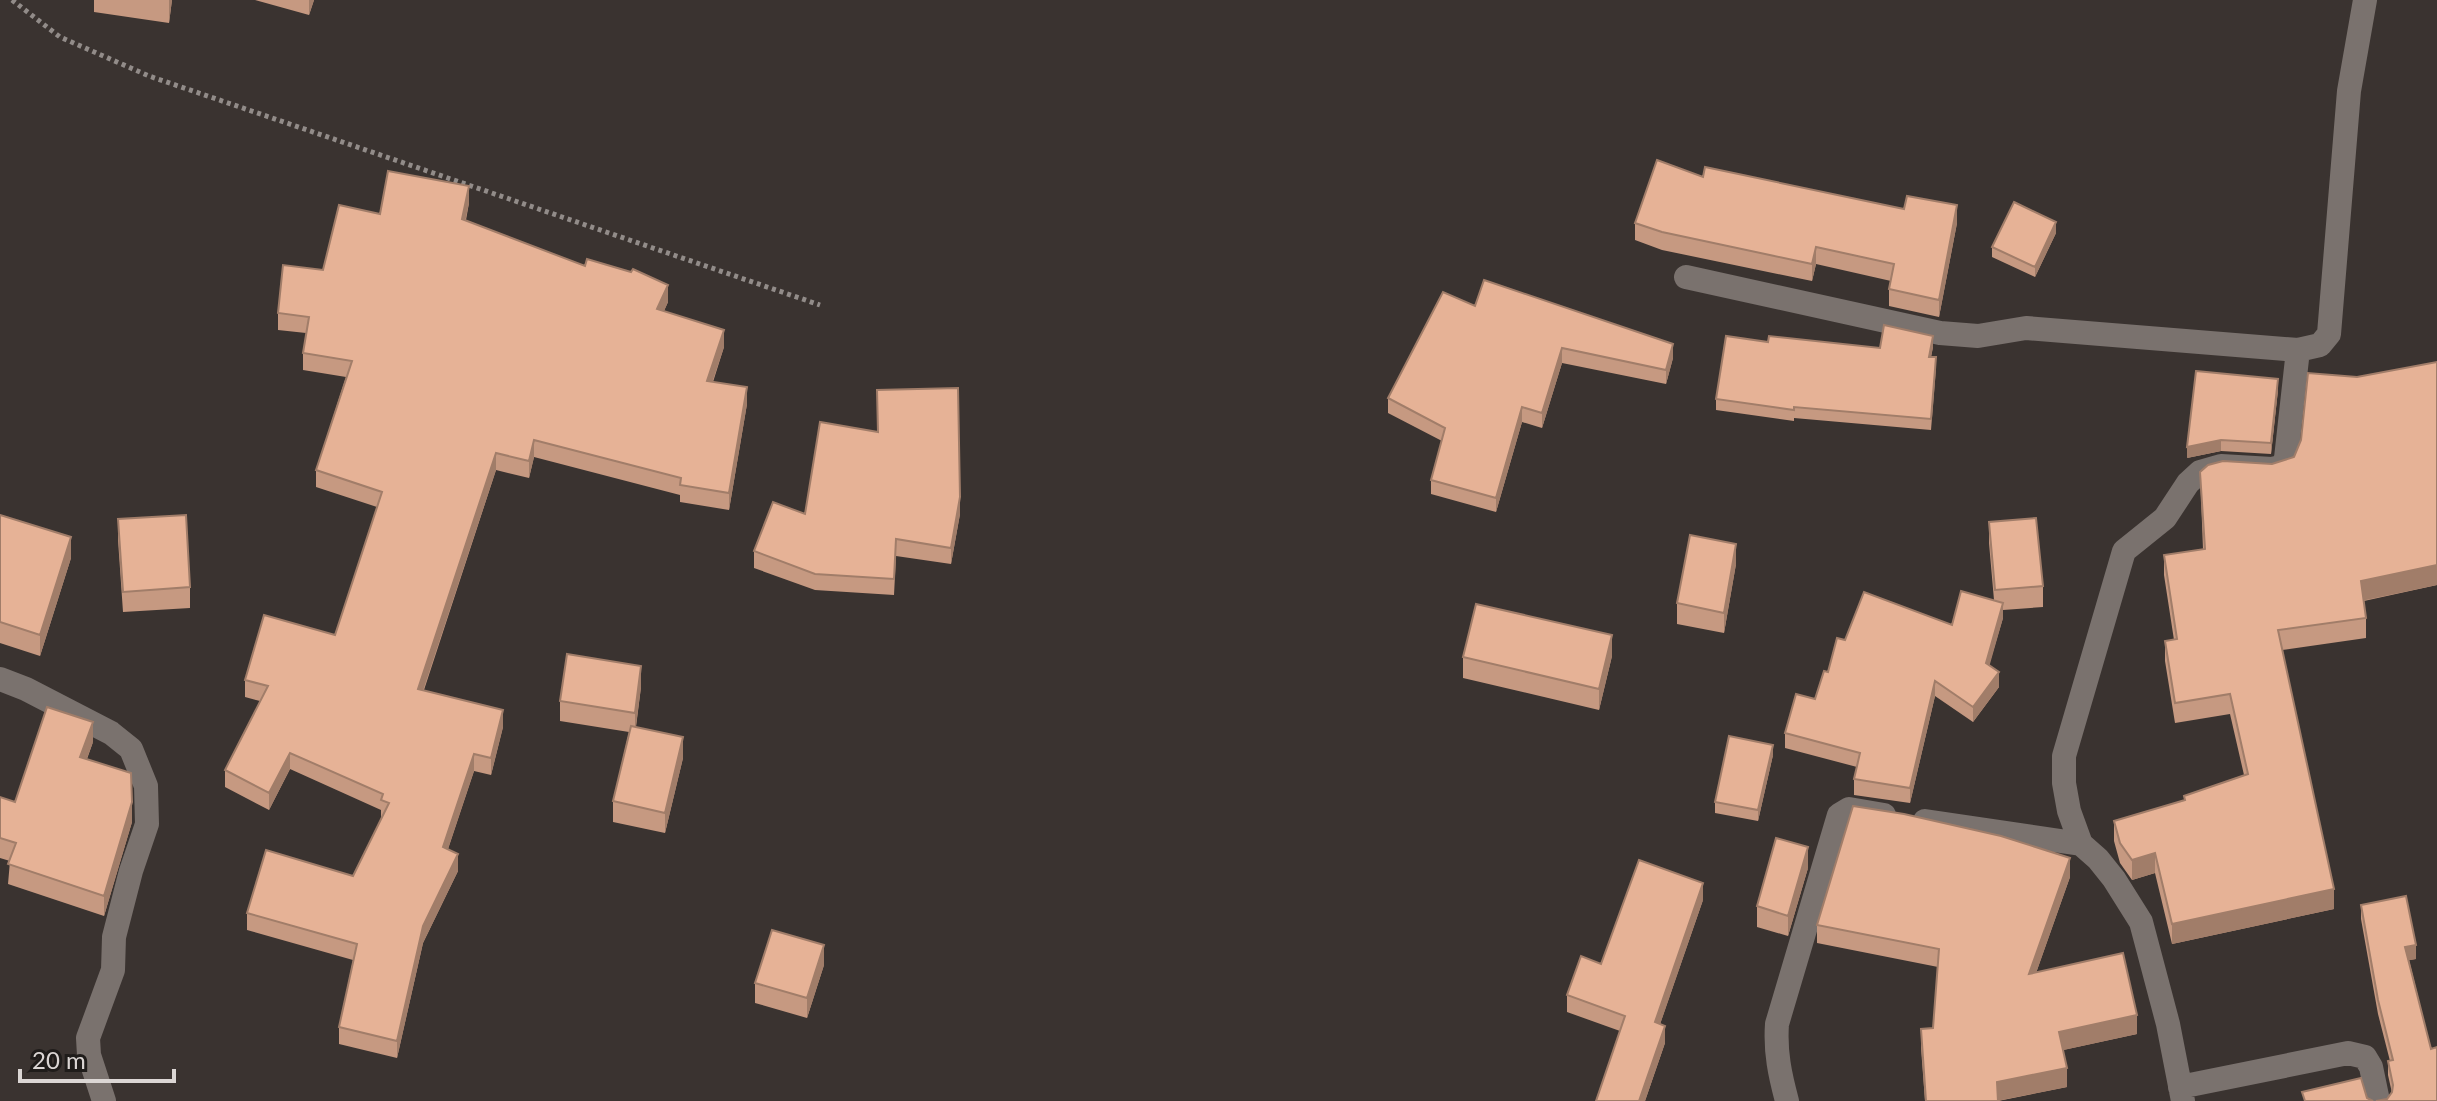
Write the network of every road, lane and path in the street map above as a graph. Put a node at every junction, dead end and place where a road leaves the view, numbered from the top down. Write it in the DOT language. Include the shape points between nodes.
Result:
graph roads {
  1 [pos="12,0"];
  2 [pos="2365,0"];
  3 [pos="1686,277"];
  4 [pos="820,305"];
  5 [pos="2298,350"];
  6 [pos="0,679"];
  7 [pos="2081,844"];
  8 [pos="2182,1094"];
  9 [pos="104,1101"];
  10 [pos="1787,1101"];
  11 [pos="2378,1101"];
  1 -- 4 [label="path" via="60,37 149,76"];
  2 -- 5 [label="street" via="2349,91 2329,334 2320,345"];
  3 -- 5 [label="street" via="1940,333 1978,336 2026,328"];
  5 -- 7 [label="street" via="2283,466 2221,466 2200,472 2168,516 2124,551 2064,756 2069,811"];
  6 -- 9 [label="street" via="111,733 131,749 146,786 147,824 114,937 113,970 88,1038"];
  7 -- 8 [label="street" via="2114,879 2141,922"];
  7 -- 10 [label="street" via="1849,809 1841,812 1777,1024 1779,1071"];
  8 -- 11 [label="street" via="2348,1053 2365,1057"];
}
